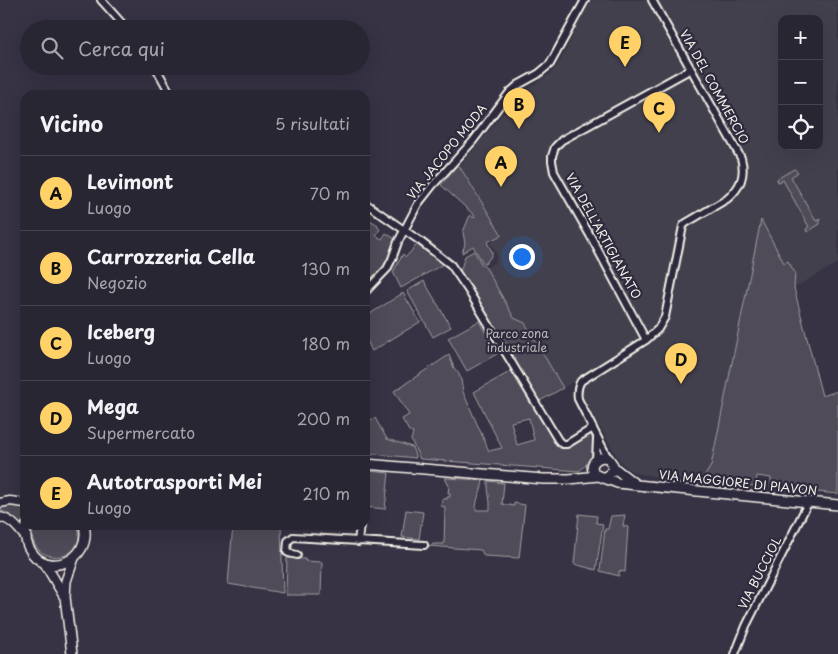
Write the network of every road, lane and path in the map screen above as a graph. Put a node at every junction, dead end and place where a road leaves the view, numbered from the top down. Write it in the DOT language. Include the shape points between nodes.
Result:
graph roads {
  1 [pos="101,0"];
  2 [pos="585,0"];
  3 [pos="652,0"];
  4 [pos="119,20"];
  5 [pos="691,69"];
  6 [pos="160,75"];
  7 [pos="167,90"];
  8 [pos="370,206"];
  9 [pos="404,229"];
  10 [pos="370,287"];
  11 [pos="646,340"];
  12 [pos="593,428"];
  13 [pos="597,438"];
  14 [pos="608,458"];
  15 [pos="370,464"];
  16 [pos="613,467"];
  17 [pos="598,470"];
  18 [pos="635,485"];
  19 [pos="20,501"];
  20 [pos="0,503"];
  21 [pos="808,503"];
  22 [pos="838,505"];
  23 [pos="0,516"];
  24 [pos="27,530"];
  25 [pos="86,530"];
  26 [pos="359,530"];
  27 [pos="26,537"];
  28 [pos="358,542"];
  29 [pos="424,545"];
  30 [pos="297,555"];
  31 [pos="74,558"];
  32 [pos="44,562"];
  33 [pos="65,597"];
  34 [pos="72,654"];
  35 [pos="735,654"];
  1 -- 4 [label="street"];
  2 -- 9 [label="street, VIA JACOPO MODA" via="550,64 509,93 473,141 418,204"];
  3 -- 5 [label="street, VIA DEL COMMERCIO"];
  5 -- 11 [label="street, VIA DEL COMMERCIO" via="741,158 743,175 733,194 683,226 665,317 658,330"];
  5 -- 11 [label="street, VIA DELL'ARTIGIANATO" via="562,140 554,148 552,157 554,172"];
  6 -- 7 [label="street"];
  8 -- 9 [label="street"];
  9 -- 10 [label="street, VIA JACOPO MODA" via="387,269"];
  9 -- 12 [label="street" via="459,275 558,440 567,444"];
  11 -- 12 [label="street, VIA DEL COMMERCIO" via="579,384 578,400"];
  12 -- 13 [label="street, VIA DEL COMMERCIO"];
  13 -- 14 [label="street, VIA DEL COMMERCIO"];
  13 -- 17 [label="street, VIA DEL COMMERCIO"];
  14 -- 16 [label="main road"];
  14 -- 17 [label="main road" via="602,457"];
  15 -- 17 [label="main road" via="543,479 569,479"];
  16 -- 17 [label="main road" via="610,474"];
  16 -- 18 [label="main road"];
  17 -- 18 [label="main road, VIA MAGGIORE DI PIAVON" via="617,483"];
  18 -- 21 [label="main road, VIA MAGGIORE DI PIAVON"];
  19 -- 20 [label="street"];
  21 -- 22 [label="main road, VIA MAGGIORE DI PIAVON"];
  21 -- 35 [label="street, VIA BUCCIOL"];
  23 -- 27 [label="street" via="14,523"];
  24 -- 27 [label="main road"];
  25 -- 31 [label="main road" via="83,546"];
  26 -- 28 [label="street"];
  27 -- 32 [label="main road" via="31,552"];
  28 -- 29 [label="street"];
  28 -- 30 [label="street" via="293,537 288,541 287,552"];
  31 -- 32 [label="main road" via="59,564"];
  31 -- 33 [label="main road" via="66,581"];
  32 -- 33 [label="main road"];
  33 -- 34 [label="main road"];
}
